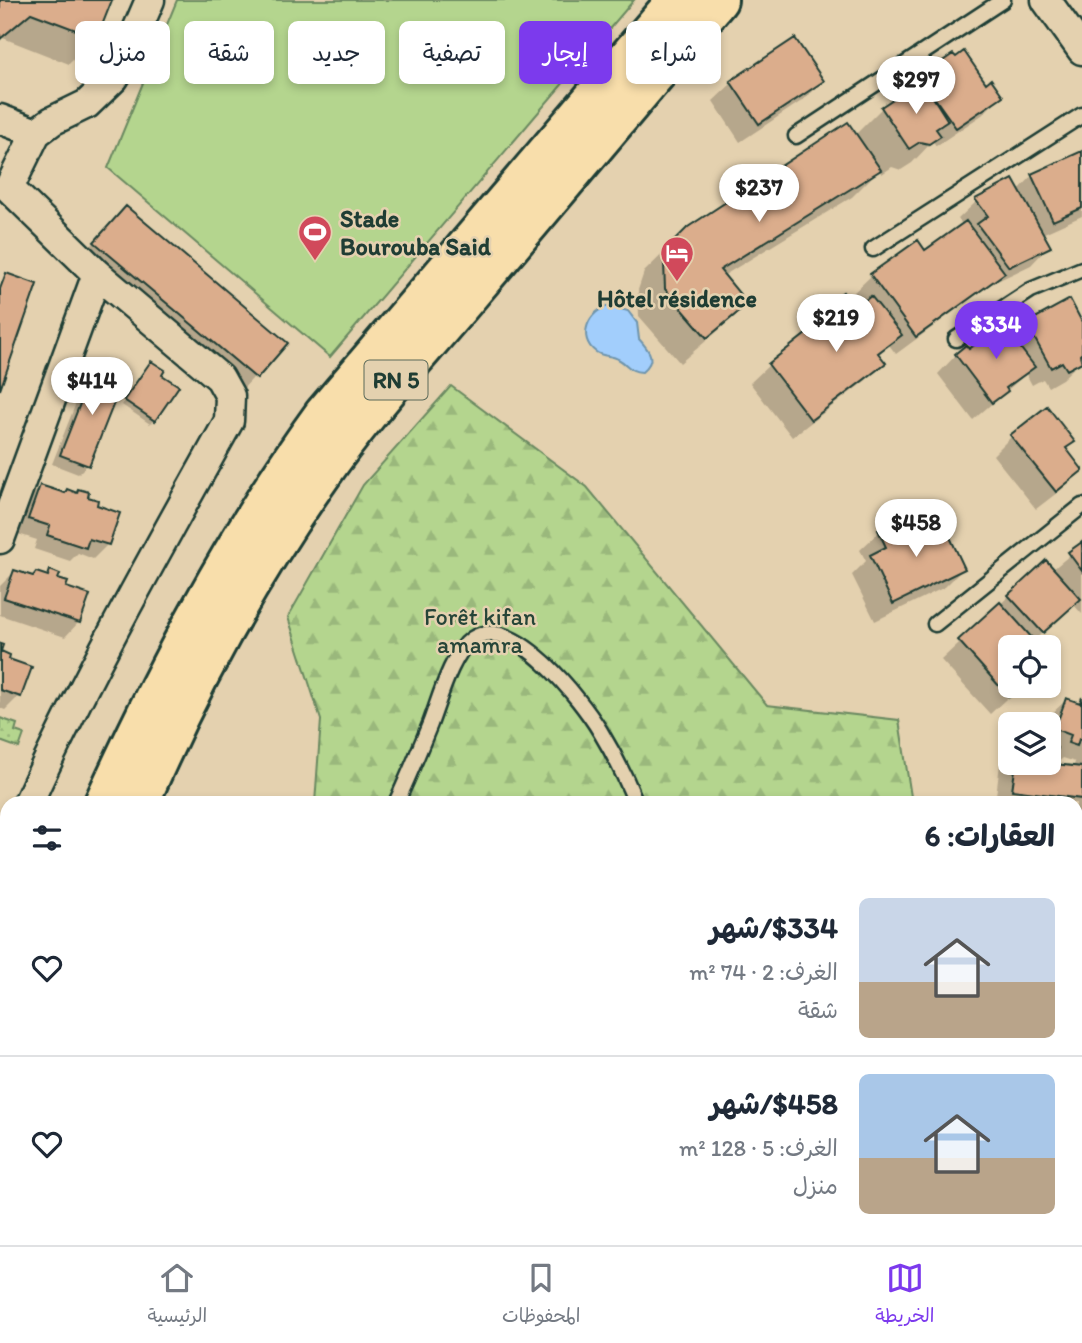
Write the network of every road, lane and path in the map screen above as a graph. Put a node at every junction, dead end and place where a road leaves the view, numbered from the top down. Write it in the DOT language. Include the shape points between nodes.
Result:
graph roads {
  1 [pos="150,0"];
  2 [pos="677,0"];
  3 [pos="718,0"];
  4 [pos="1003,0"];
  5 [pos="1046,0"];
  6 [pos="1082,50"];
  7 [pos="1082,115"];
  8 [pos="0,119"];
  9 [pos="36,133"];
  10 [pos="796,136"];
  11 [pos="5,198"];
  12 [pos="873,249"];
  13 [pos="1082,269"];
  14 [pos="97,274"];
  15 [pos="956,338"];
  16 [pos="1082,506"];
  17 [pos="0,540"];
  18 [pos="935,624"];
  19 [pos="31,796"];
  20 [pos="107,796"];
  21 [pos="142,796"];
  22 [pos="399,796"];
  23 [pos="633,796"];
  1 -- 9 [label="street" via="114,78 87,104"];
  2 -- 20 [label="main road, RN 5" via="297,451 184,637"];
  3 -- 21 [label="main road, RN 5" via="355,429 319,478 207,661"];
  4 -- 10 [label="lane"];
  5 -- 6 [label="street"];
  7 -- 12 [label="lane"];
  8 -- 9 [label="street"];
  9 -- 11 [label="street"];
  11 -- 14 [label="street"];
  13 -- 15 [label="lane" via="1031,290"];
  14 -- 17 [label="street"];
  14 -- 19 [label="street" via="219,378 230,396 229,421 115,629"];
  16 -- 18 [label="lane"];
  22 -- 23 [label="lane" via="460,652 472,639 490,633 513,639 536,655 571,690 599,729"];
}
